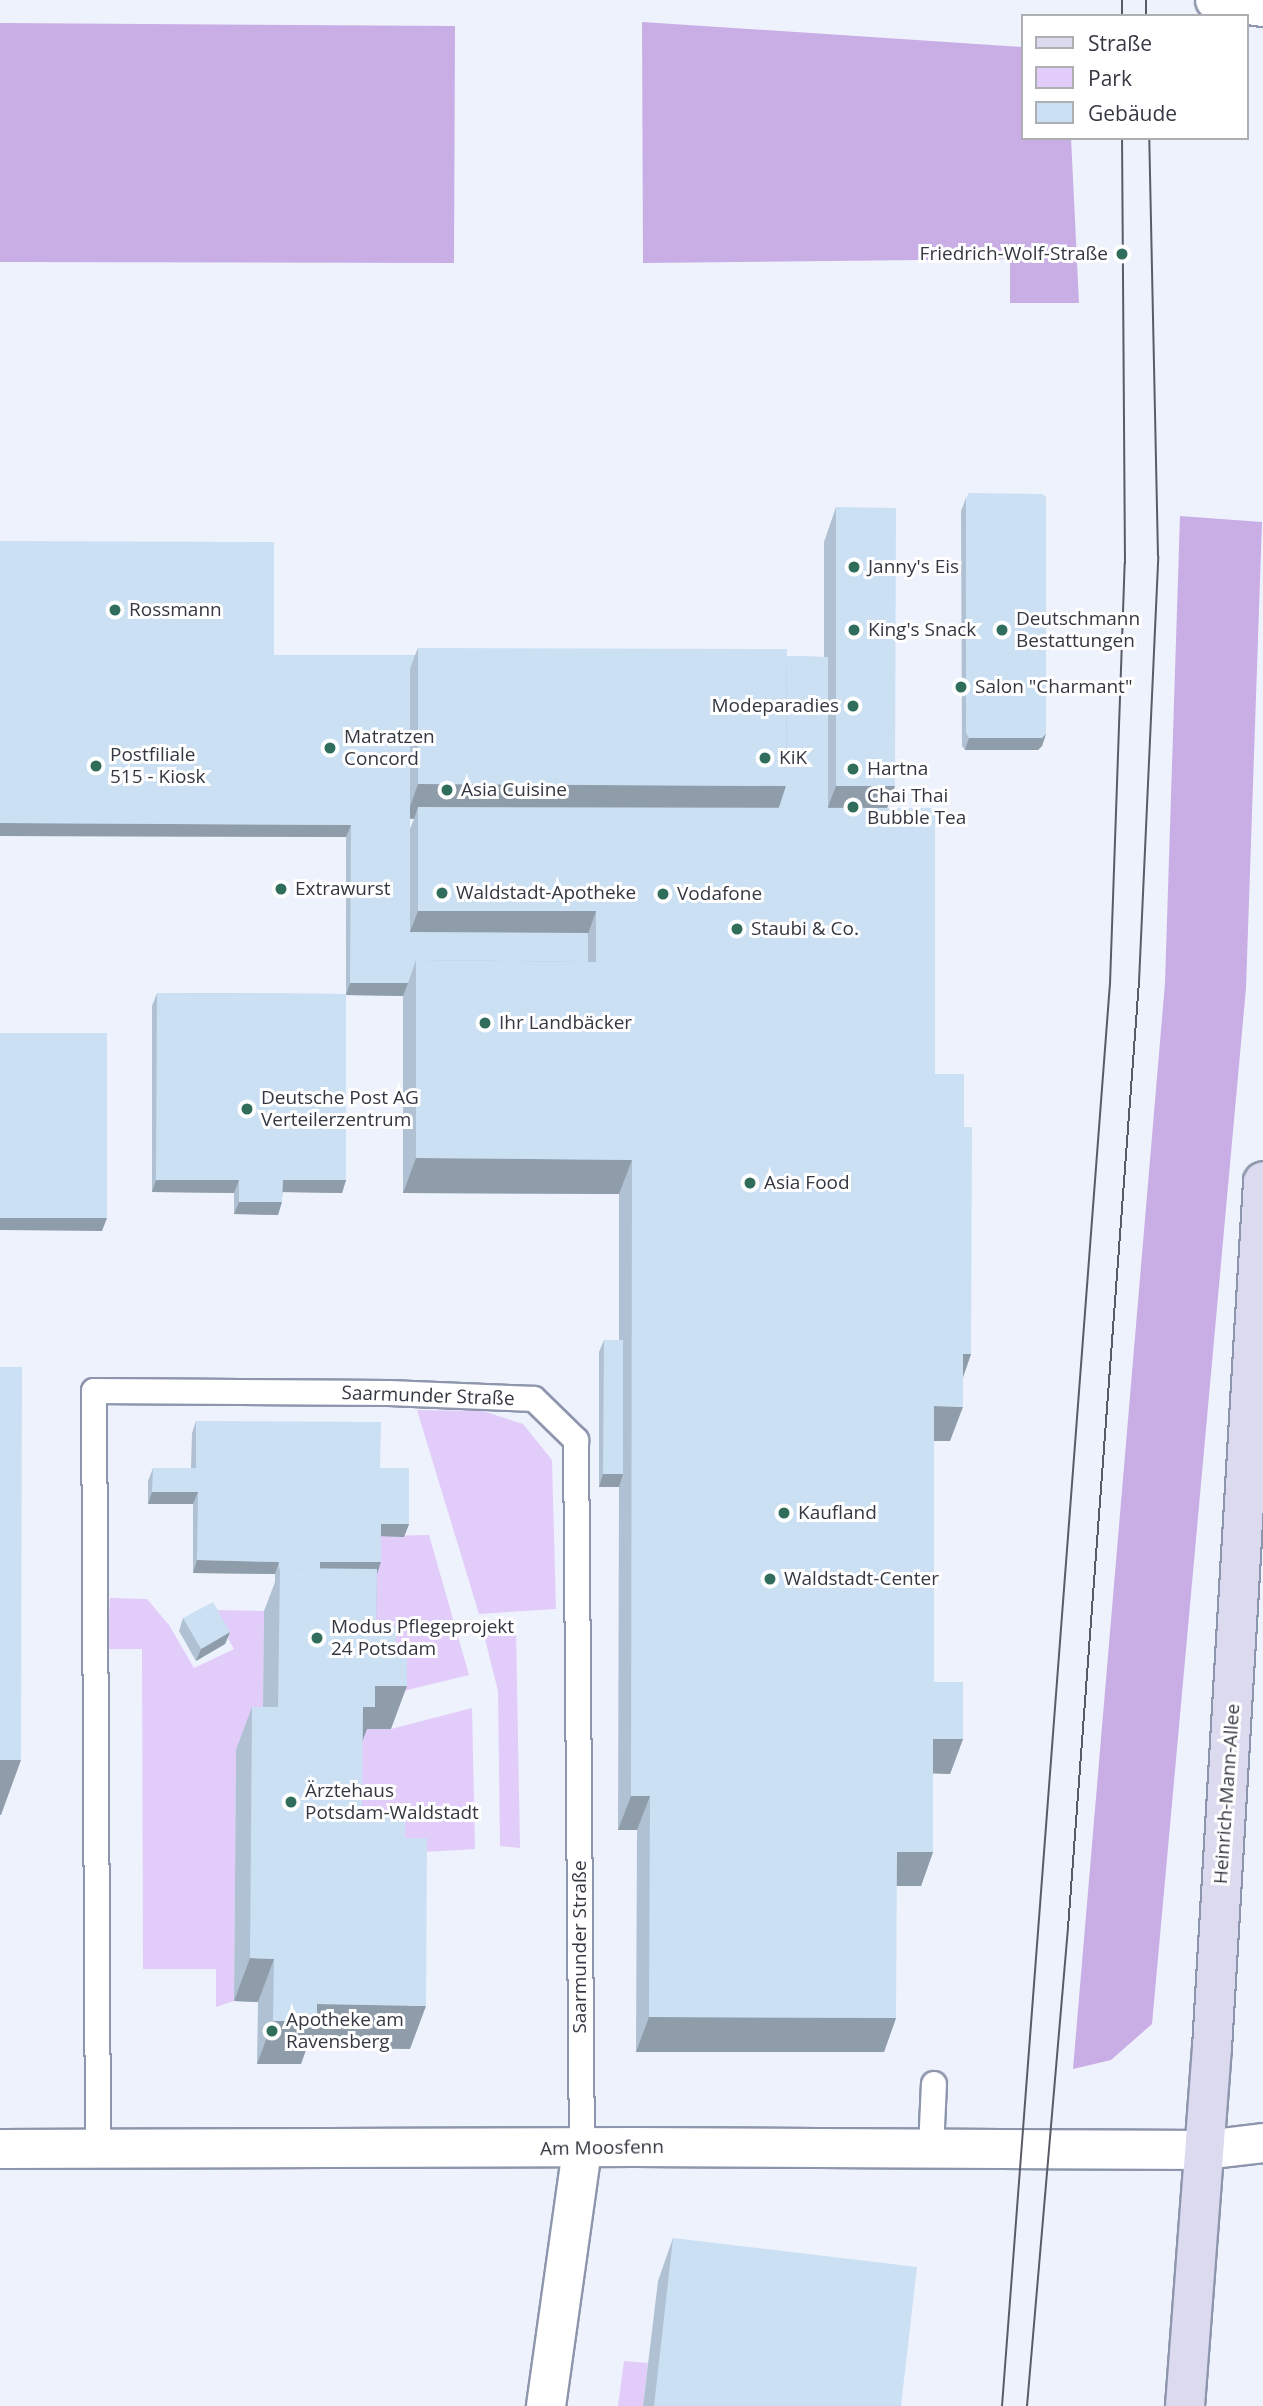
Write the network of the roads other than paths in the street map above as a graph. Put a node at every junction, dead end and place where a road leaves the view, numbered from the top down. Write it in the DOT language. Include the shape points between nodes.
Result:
graph roads {
  1 [pos="1215,0"];
  2 [pos="1263,7"];
  3 [pos="1263,1181"];
  4 [pos="934,2084"];
  5 [pos="1263,2143"];
  6 [pos="0,2149"];
  7 [pos="98,2149"];
  8 [pos="931,2149"];
  9 [pos="582,2150"];
  10 [pos="1205,2150"];
  11 [pos="546,2406"];
  12 [pos="1185,2406"];
  1 -- 2 [label="street"];
  3 -- 10 [label="main road, Heinrich-Mann-Allee"];
  4 -- 8 [label="lane"];
  5 -- 10 [label="street, Am Moosfenn"];
  6 -- 7 [label="street, Am Moosfenn"];
  7 -- 9 [label="street, Am Moosfenn"];
  7 -- 9 [label="lane, Saarmunder Straße" via="94,1391 534,1399 576,1440"];
  8 -- 9 [label="street, Am Moosfenn"];
  8 -- 10 [label="street, Am Moosfenn"];
  9 -- 11 [label="street, Saarmunder Straße"];
  10 -- 12 [label="main road, Heinrich-Mann-Allee"];
}
